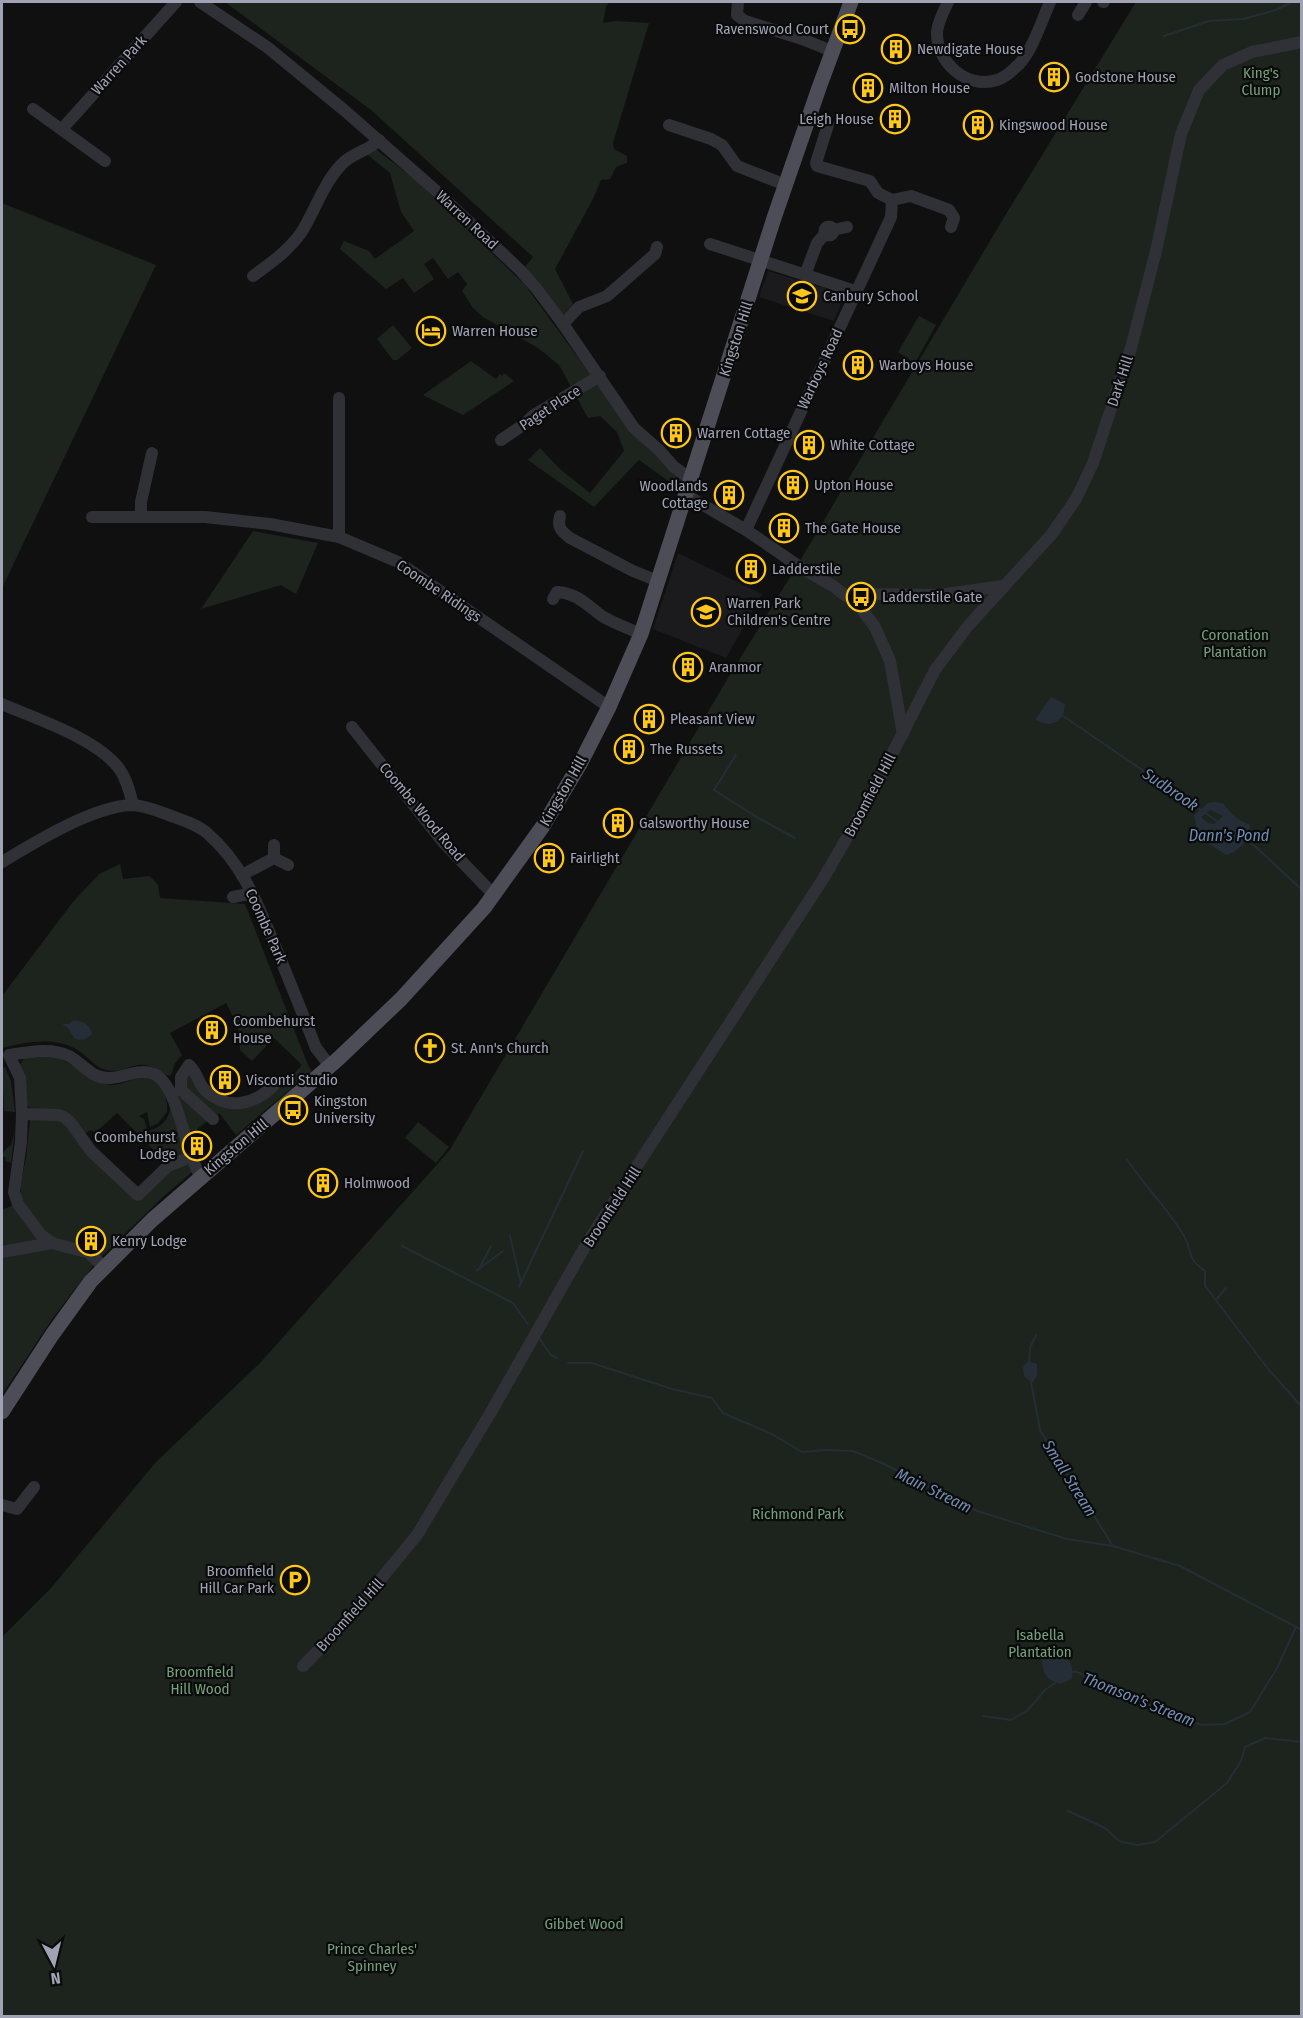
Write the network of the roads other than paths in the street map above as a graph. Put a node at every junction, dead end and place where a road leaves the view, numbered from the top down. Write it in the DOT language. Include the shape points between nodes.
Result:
graph roads {
  1 [pos="176,2"];
  2 [pos="200,2"];
  3 [pos="738,2"];
  4 [pos="851,2"];
  5 [pos="948,2"];
  6 [pos="1050,2"];
  7 [pos="1086,2"];
  8 [pos="1078,15"];
  9 [pos="1302,42"];
  10 [pos="832,51"];
  11 [pos="33,110"];
  12 [pos="669,125"];
  13 [pos="828,125"];
  14 [pos="62,129"];
  15 [pos="379,140"];
  16 [pos="105,161"];
  17 [pos="786,185"];
  18 [pos="892,203"];
  19 [pos="847,227"];
  20 [pos="951,227"];
  21 [pos="710,244"];
  22 [pos="657,247"];
  23 [pos="760,261"];
  24 [pos="805,275"];
  25 [pos="253,276"];
  26 [pos="855,291"];
  27 [pos="563,324"];
  28 [pos="600,376"];
  29 [pos="339,398"];
  30 [pos="501,440"];
  31 [pos="152,453"];
  32 [pos="691,479"];
  33 [pos="686,495"];
  34 [pos="560,516"];
  35 [pos="92,517"];
  36 [pos="141,517"];
  37 [pos="746,530"];
  38 [pos="339,537"];
  39 [pos="658,581"];
  40 [pos="1003,586"];
  41 [pos="851,596"];
  42 [pos="553,599"];
  43 [pos="640,634"];
  44 [pos="2,704"];
  45 [pos="609,707"];
  46 [pos="352,727"];
  47 [pos="903,734"];
  48 [pos="134,805"];
  49 [pos="274,845"];
  50 [pos="274,858"];
  51 [pos="2,862"];
  52 [pos="288,864"];
  53 [pos="242,875"];
  54 [pos="253,893"];
  55 [pos="494,895"];
  56 [pos="233,897"];
  57 [pos="5,1056"];
  58 [pos="330,1066"];
  59 [pos="275,1084"];
  60 [pos="177,1094"];
  61 [pos="22,1114"];
  62 [pos="213,1119"];
  63 [pos="191,1157"];
  64 [pos="201,1177"];
  65 [pos="52,1244"];
  66 [pos="2,1252"];
  67 [pos="104,1268"];
  68 [pos="2,1412"];
  69 [pos="34,1487"];
  70 [pos="2,1505"];
  71 [pos="303,1666"];
  1 -- 14 [label="street, Warren Park"];
  2 -- 15 [label="street, Warren Road" via="267,47"];
  3 -- 10 [label="street" via="732,16"];
  4 -- 10 [label="main road, Kingston Hill"];
  5 -- 6 [label="street" via="937,32 941,53 966,78 983,81 998,79 1018,66"];
  7 -- 8 [label="street"];
  9 -- 40 [label="street, Dark Hill" via="1252,52 1223,65 1199,90 1181,134 1131,348 1093,463 1076,499 1051,535"];
  10 -- 17 [label="main road, Kingston Hill"];
  11 -- 14 [label="street"];
  12 -- 17 [label="street" via="711,139 722,145 737,166"];
  13 -- 18 [label="street" via="817,166 870,181"];
  14 -- 16 [label="street"];
  15 -- 25 [label="street" via="342,163 287,251"];
  15 -- 27 [label="street, Warren Road" via="519,269"];
  17 -- 23 [label="main road, Kingston Hill"];
  18 -- 20 [label="street" via="911,196 953,205"];
  18 -- 26 [label="street, Warboys Road" via="891,217"];
  19 -- 24 [label="street" via="826,227"];
  21 -- 23 [label="street"];
  22 -- 27 [label="street" via="655,254 607,296 579,307"];
  23 -- 24 [label="street"];
  23 -- 32 [label="main road, Kingston Hill"];
  24 -- 26 [label="street"];
  26 -- 37 [label="street, Warboys Road"];
  27 -- 28 [label="street, Warren Road"];
  28 -- 30 [label="street, Paget Place" via="534,415"];
  28 -- 32 [label="street, Warren Road" via="634,428"];
  29 -- 38 [label="street"];
  31 -- 36 [label="street"];
  32 -- 33 [label="main road, Kingston Hill"];
  33 -- 37 [label="street"];
  33 -- 39 [label="main road, Kingston Hill"];
  34 -- 39 [label="street" via="561,531 570,538"];
  35 -- 36 [label="street, Coombe Ridings"];
  36 -- 38 [label="street, Coombe Ridings" via="206,517"];
  37 -- 41 [label="street"];
  38 -- 45 [label="street, Coombe Ridings" via="398,562"];
  39 -- 43 [label="main road, Kingston Hill"];
  40 -- 41 [label="street" via="939,595"];
  40 -- 47 [label="street, Dark Hill" via="935,670"];
  41 -- 47 [label="street" via="869,617 885,647"];
  42 -- 43 [label="street" via="557,592 567,592"];
  43 -- 45 [label="main road, Kingston Hill"];
  44 -- 48 [label="street" via="101,750 120,769"];
  45 -- 55 [label="main road, Kingston Hill" via="543,826"];
  46 -- 55 [label="street, Coombe Wood Road" via="443,842"];
  47 -- 71 [label="street, Broomfield Hill" via="823,879 587,1244 417,1535 343,1625"];
  48 -- 51 [label="street, Coombe Park" via="108,809 51,833"];
  48 -- 53 [label="street, Coombe Park" via="206,831"];
  49 -- 50 [label="street"];
  50 -- 52 [label="street"];
  50 -- 53 [label="street"];
  53 -- 54 [label="street, Coombe Park"];
  54 -- 56 [label="street"];
  54 -- 58 [label="street, Coombe Park" via="316,1047"];
  55 -- 58 [label="main road, Kingston Hill" via="409,990"];
  57 -- 60 [label="street" via="53,1051 68,1056 96,1076 109,1078 145,1071 163,1079"];
  57 -- 61 [label="street" via="20,1078"];
  58 -- 64 [label="main road, Kingston Hill"];
  59 -- 60 [label="street" via="255,1100 231,1104 202,1087 189,1065"];
  60 -- 62 [label="street"];
  60 -- 63 [label="street"];
  61 -- 63 [label="street" via="64,1117 91,1151 138,1195 168,1166"];
  61 -- 65 [label="street" via="14,1192 18,1204"];
  63 -- 64 [label="street"];
  64 -- 67 [label="main road, Kingston Hill"];
  65 -- 66 [label="street"];
  65 -- 67 [label="street" via="89,1252"];
  67 -- 68 [label="main road, Kingston Hill" via="82,1291"];
  69 -- 70 [label="street" via="17,1509"];
}
